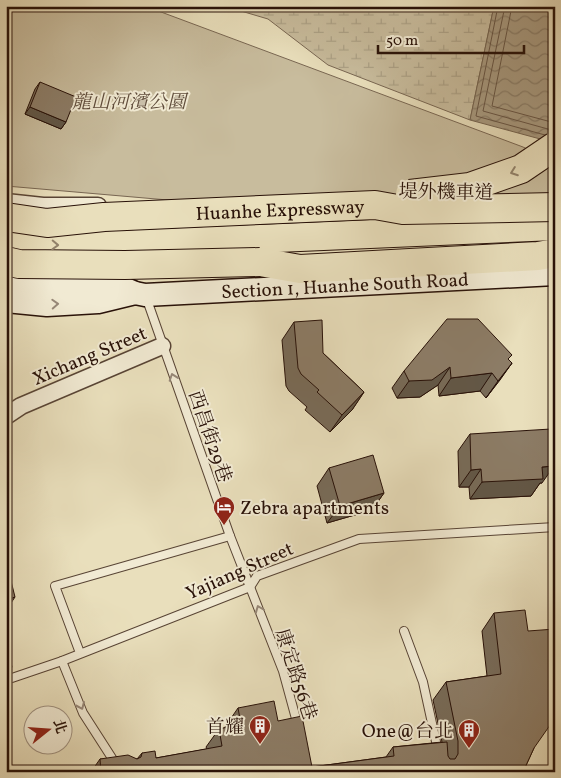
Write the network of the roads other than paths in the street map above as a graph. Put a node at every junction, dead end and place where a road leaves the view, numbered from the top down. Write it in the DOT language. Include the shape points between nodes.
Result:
graph roads {
  1 [pos="555,146"];
  2 [pos="555,195"];
  3 [pos="6,200"];
  4 [pos="375,205"];
  5 [pos="555,208"];
  6 [pos="6,216"];
  7 [pos="104,218"];
  8 [pos="555,234"];
  9 [pos="551,239"];
  10 [pos="6,241"];
  11 [pos="178,255"];
  12 [pos="6,261"];
  13 [pos="555,274"];
  14 [pos="6,283"];
  15 [pos="84,285"];
  16 [pos="140,294"];
  17 [pos="6,301"];
  18 [pos="162,346"];
  19 [pos="6,416"];
  20 [pos="555,526"];
  21 [pos="230,536"];
  22 [pos="250,587"];
  23 [pos="404,631"];
  24 [pos="80,653"];
  25 [pos="62,661"];
  26 [pos="6,680"];
  27 [pos="300,735"];
  28 [pos="124,772"];
  29 [pos="440,772"];
  1 -- 4 [label="highway, one-way, bridge" via="521,169 470,187 404,194"];
  2 -- 3 [label="street, 堤外機車道" via="408,196 118,206 43,206"];
  3 -- 7 [label="highway, bridge"];
  4 -- 5 [label="highway, Huanhe Expressway, bridge" via="403,210"];
  4 -- 7 [label="highway, Huanhe Expressway, bridge"];
  5 -- 6 [label="street, 堤外機車道" via="490,212 410,209 126,219 38,220"];
  6 -- 7 [label="highway, Huanhe Expressway, bridge" via="47,224"];
  8 -- 9 [label="lane"];
  10 -- 9 [label="highway, Huanhe Expressway, one-way" via="89,246"];
  9 -- 12 [label="highway, bridge" via="538,256 300,268 260,262 125,265 19,264"];
  11 -- 15 [label="lane" via="101,260 91,266"];
  13 -- 16 [label="street, Section 1, Huanhe South Road"];
  14 -- 15 [label="street, Section 1, Huanhe South Road"];
  15 -- 16 [label="street, Section 1, Huanhe South Road" via="110,282"];
  17 -- 16 [label="street, Section 1, Huanhe South Road, one-way" via="47,304 98,302"];
  16 -- 18 [label="lane, 西昌街29巷"];
  18 -- 19 [label="street, Xichang Street" via="21,406"];
  21 -- 18 [label="lane, 西昌街29巷, one-way"];
  20 -- 22 [label="lane, Yajiang Street" via="359,539 257,576"];
  21 -- 22 [label="lane, 西昌街29巷"];
  21 -- 24 [label="lane" via="55,586"];
  22 -- 24 [label="lane, Yajiang Street"];
  27 -- 22 [label="lane, 康定路56巷, one-way" via="283,671"];
  23 -- 29 [label="lane" via="423,682"];
  24 -- 25 [label="lane, Yajiang Street"];
  25 -- 26 [label="lane, Yajiang Street"];
  25 -- 28 [label="lane, one-way" via="84,713"];
}
